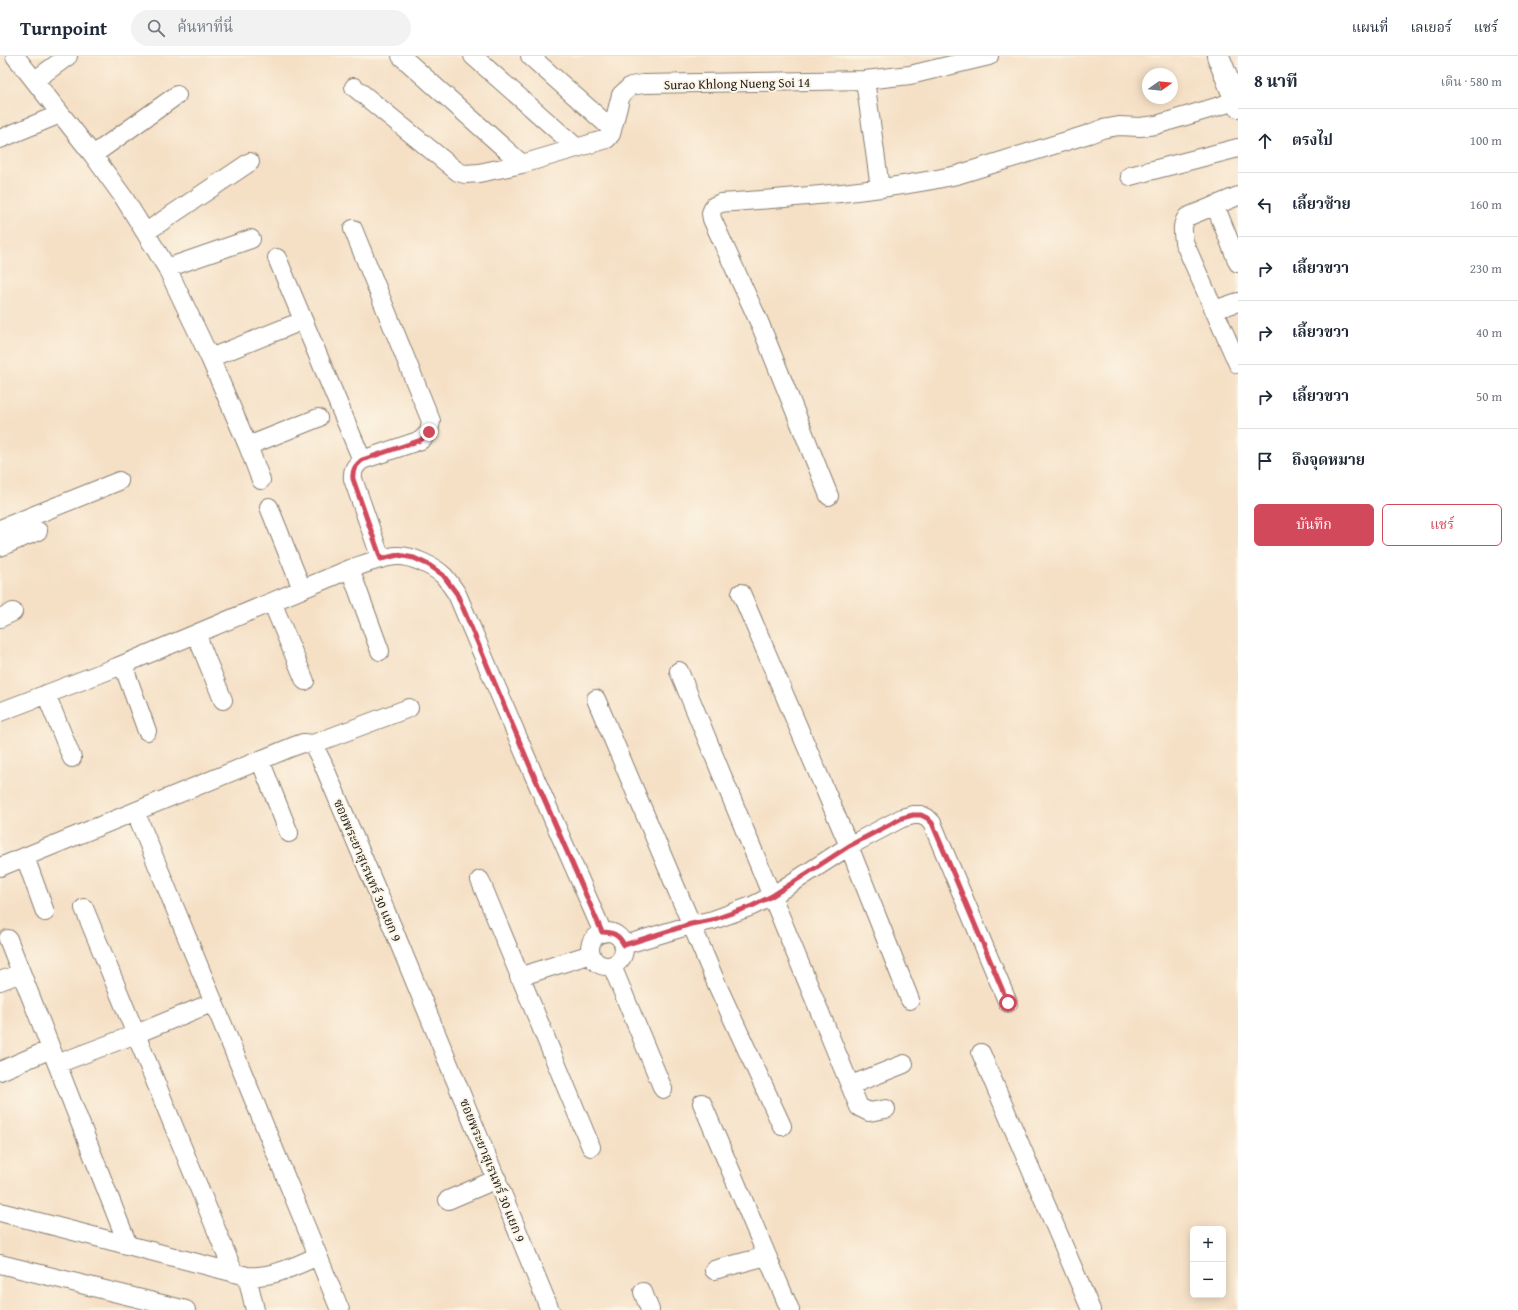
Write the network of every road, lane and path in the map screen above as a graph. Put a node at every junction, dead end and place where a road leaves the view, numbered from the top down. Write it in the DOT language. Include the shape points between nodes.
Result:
graph roads {
  1 [pos="15,56"];
  2 [pos="68,56"];
  3 [pos="401,56"];
  4 [pos="473,56"];
  5 [pos="530,56"];
  6 [pos="990,56"];
  7 [pos="1218,56"];
  8 [pos="35,80"];
  9 [pos="865,80"];
  10 [pos="354,87"];
  11 [pos="177,95"];
  12 [pos="1237,104"];
  13 [pos="60,114"];
  14 [pos="612,129"];
  15 [pos="0,139"];
  16 [pos="577,148"];
  17 [pos="1238,148"];
  18 [pos="93,155"];
  19 [pos="250,162"];
  20 [pos="522,164"];
  21 [pos="1130,176"];
  22 [pos="880,188"];
  23 [pos="1238,196"];
  24 [pos="1215,205"];
  25 [pos="353,229"];
  26 [pos="146,232"];
  27 [pos="251,239"];
  28 [pos="277,258"];
  29 [pos="1238,263"];
  30 [pos="167,268"];
  31 [pos="1238,302"];
  32 [pos="1214,310"];
  33 [pos="292,325"];
  34 [pos="210,358"];
  35 [pos="1238,364"];
  36 [pos="318,418"];
  37 [pos="248,446"];
  38 [pos="362,460"];
  39 [pos="261,480"];
  40 [pos="119,481"];
  41 [pos="830,496"];
  42 [pos="269,507"];
  43 [pos="0,529"];
  44 [pos="38,531"];
  45 [pos="0,547"];
  46 [pos="381,559"];
  47 [pos="350,569"];
  48 [pos="302,589"];
  49 [pos="741,593"];
  50 [pos="272,602"];
  51 [pos="196,634"];
  52 [pos="380,651"];
  53 [pos="123,665"];
  54 [pos="679,671"];
  55 [pos="305,681"];
  56 [pos="46,694"];
  57 [pos="596,698"];
  58 [pos="223,700"];
  59 [pos="409,708"];
  60 [pos="0,712"];
  61 [pos="147,731"];
  62 [pos="313,744"];
  63 [pos="72,758"];
  64 [pos="260,760"];
  65 [pos="140,823"];
  66 [pos="289,833"];
  67 [pos="849,846"];
  68 [pos="25,857"];
  69 [pos="0,867"];
  70 [pos="480,880"];
  71 [pos="772,896"];
  72 [pos="84,908"];
  73 [pos="45,912"];
  74 [pos="691,924"];
  75 [pos="602,932"];
  76 [pos="8,939"];
  77 [pos="624,945"];
  78 [pos="591,954"];
  79 [pos="612,966"];
  80 [pos="21,973"];
  81 [pos="519,977"];
  82 [pos="0,981"];
  83 [pos="910,1000"];
  84 [pos="214,1002"];
  85 [pos="1008,1003"];
  86 [pos="136,1034"];
  87 [pos="981,1053"];
  88 [pos="54,1057"];
  89 [pos="904,1064"];
  90 [pos="0,1071"];
  91 [pos="851,1085"];
  92 [pos="663,1089"];
  93 [pos="702,1103"];
  94 [pos="886,1109"];
  95 [pos="782,1126"];
  96 [pos="590,1147"];
  97 [pos="497,1179"];
  98 [pos="448,1200"];
  99 [pos="0,1212"];
  100 [pos="128,1245"];
  101 [pos="318,1256"];
  102 [pos="767,1256"];
  103 [pos="0,1264"];
  104 [pos="714,1270"];
  105 [pos="240,1274"];
  106 [pos="643,1292"];
  107 [pos="186,1310"];
  108 [pos="255,1310"];
  109 [pos="340,1310"];
  110 [pos="550,1310"];
  111 [pos="650,1310"];
  112 [pos="790,1310"];
  113 [pos="1091,1310"];
  1 -- 8 [label="street"];
  2 -- 8 [label="street"];
  3 -- 20 [label="street"];
  4 -- 16 [label="street"];
  5 -- 14 [label="street"];
  6 -- 9 [label="street, Surao Khlong Nueng Soi 14" via="910,75"];
  7 -- 12 [label="main road"];
  8 -- 13 [label="street"];
  9 -- 14 [label="street, Surao Khlong Nueng Soi 14" via="631,86 621,95"];
  9 -- 22 [label="street"];
  10 -- 20 [label="street" via="458,172 479,173"];
  11 -- 18 [label="street"];
  12 -- 22 [label="street" via="1140,127 1120,126 1102,129 957,175"];
  13 -- 15 [label="street"];
  13 -- 18 [label="street"];
  14 -- 16 [label="street" via="606,139"];
  16 -- 20 [label="street"];
  17 -- 21 [label="street"];
  18 -- 26 [label="street"];
  19 -- 26 [label="street"];
  22 -- 41 [label="street" via="721,203 714,206 711,213 760,324"];
  23 -- 24 [label="street"];
  24 -- 29 [label="street"];
  24 -- 32 [label="street" via="1187,217 1183,222 1184,242"];
  25 -- 38 [label="street" via="431,422 429,432 421,440"];
  26 -- 30 [label="street"];
  27 -- 30 [label="street"];
  28 -- 38 [label="street"];
  30 -- 34 [label="street"];
  31 -- 32 [label="street"];
  32 -- 35 [label="street"];
  33 -- 34 [label="street"];
  34 -- 37 [label="street"];
  36 -- 37 [label="street"];
  37 -- 39 [label="street"];
  38 -- 46 [label="street" via="352,472 353,479"];
  40 -- 43 [label="street"];
  42 -- 48 [label="street"];
  44 -- 45 [label="street"];
  46 -- 47 [label="street"];
  46 -- 75 [label="street" via="398,555 414,558 443,575 457,594"];
  47 -- 48 [label="street"];
  47 -- 52 [label="street"];
  48 -- 50 [label="street"];
  49 -- 67 [label="street"];
  50 -- 51 [label="street"];
  50 -- 55 [label="street"];
  51 -- 53 [label="street"];
  51 -- 58 [label="street"];
  53 -- 56 [label="street"];
  53 -- 61 [label="street"];
  54 -- 71 [label="street"];
  56 -- 60 [label="street"];
  56 -- 63 [label="street"];
  57 -- 74 [label="street"];
  59 -- 62 [label="street"];
  62 -- 64 [label="street" via="303,743"];
  62 -- 97 [label="street, ซอยพระยาสุเรนทร์ 30 แยก 9" via="389,918"];
  64 -- 66 [label="street"];
  64 -- 68 [label="street"];
  65 -- 84 [label="street"];
  67 -- 71 [label="street"];
  67 -- 83 [label="street"];
  67 -- 85 [label="street" via="902,818 921,815 927,818 932,823"];
  68 -- 69 [label="street"];
  68 -- 73 [label="street"];
  70 -- 81 [label="street"];
  71 -- 74 [label="street" via="712,920"];
  71 -- 91 [label="street"];
  72 -- 86 [label="street"];
  74 -- 77 [label="street"];
  74 -- 95 [label="street"];
  75 -- 77 [label="street" via="616,934"];
  75 -- 78 [label="street" via="592,941"];
  76 -- 80 [label="street"];
  77 -- 79 [label="street" via="622,958"];
  78 -- 79 [label="street" via="599,965"];
  78 -- 81 [label="street"];
  79 -- 92 [label="street"];
  80 -- 82 [label="street"];
  80 -- 88 [label="street"];
  81 -- 96 [label="street"];
  84 -- 86 [label="street"];
  84 -- 101 [label="street"];
  86 -- 88 [label="street"];
  86 -- 105 [label="street"];
  87 -- 113 [label="street"];
  88 -- 90 [label="street"];
  88 -- 100 [label="street"];
  89 -- 91 [label="street"];
  91 -- 94 [label="street" via="859,1107 863,1110 869,1112"];
  93 -- 102 [label="street"];
  97 -- 98 [label="street"];
  97 -- 110 [label="street, ซอยพระยาสุเรนทร์ 30 แยก 9"];
  99 -- 100 [label="street"];
  100 -- 105 [label="street"];
  101 -- 105 [label="street" via="280,1272 258,1277"];
  101 -- 109 [label="street"];
  102 -- 104 [label="street"];
  102 -- 112 [label="street"];
  103 -- 107 [label="street"];
  105 -- 108 [label="street"];
  106 -- 111 [label="street"];
}
